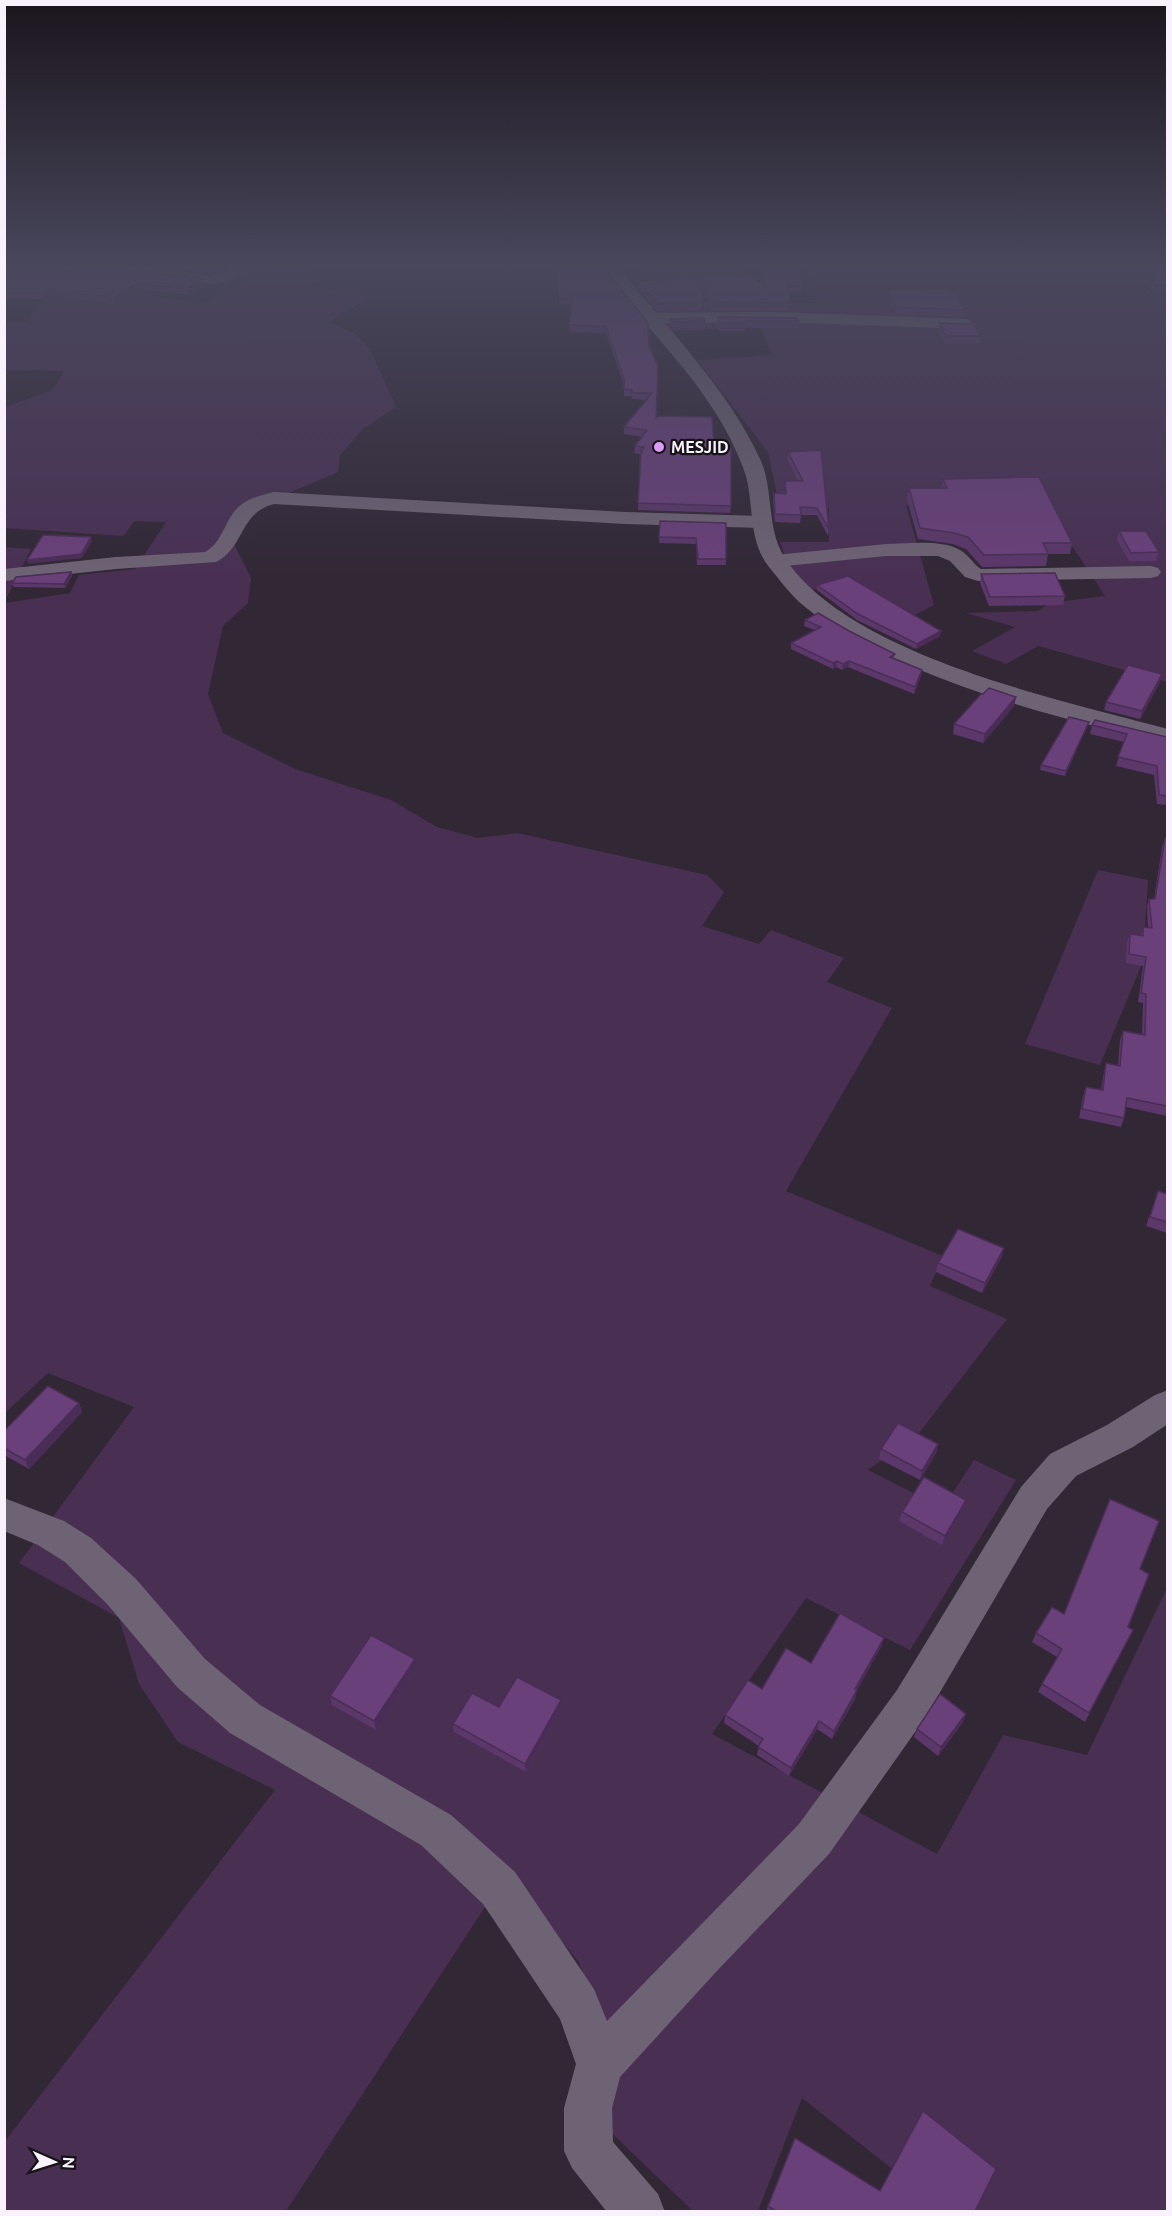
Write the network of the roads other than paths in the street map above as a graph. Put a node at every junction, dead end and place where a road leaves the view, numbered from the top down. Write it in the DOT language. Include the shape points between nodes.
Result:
graph roads {
  1 [pos="692,371"];
  2 [pos="760,522"];
  3 [pos="775,561"];
  4 [pos="1151,572"];
  5 [pos="4,575"];
  6 [pos="1167,737"];
  7 [pos="1167,1405"];
  8 [pos="4,1514"];
  9 [pos="600,2064"];
  10 [pos="640,2211"];
  1 -- 2 [label="street" via="752,463 760,488"];
  2 -- 3 [label="street"];
  2 -- 5 [label="street" via="274,498 257,501 244,510 213,557"];
  3 -- 4 [label="street" via="886,550 938,550 958,556 967,569 978,575"];
  3 -- 6 [label="street" via="786,577 824,611 879,643 984,684"];
  7 -- 9 [label="street" via="1120,1436 1063,1465 1034,1498 911,1704 814,1839"];
  8 -- 9 [label="street" via="51,1533 78,1550 122,1592 191,1673 245,1719 436,1830 499,1888 578,2005"];
  9 -- 10 [label="street" via="588,2108 589,2151"];
}
